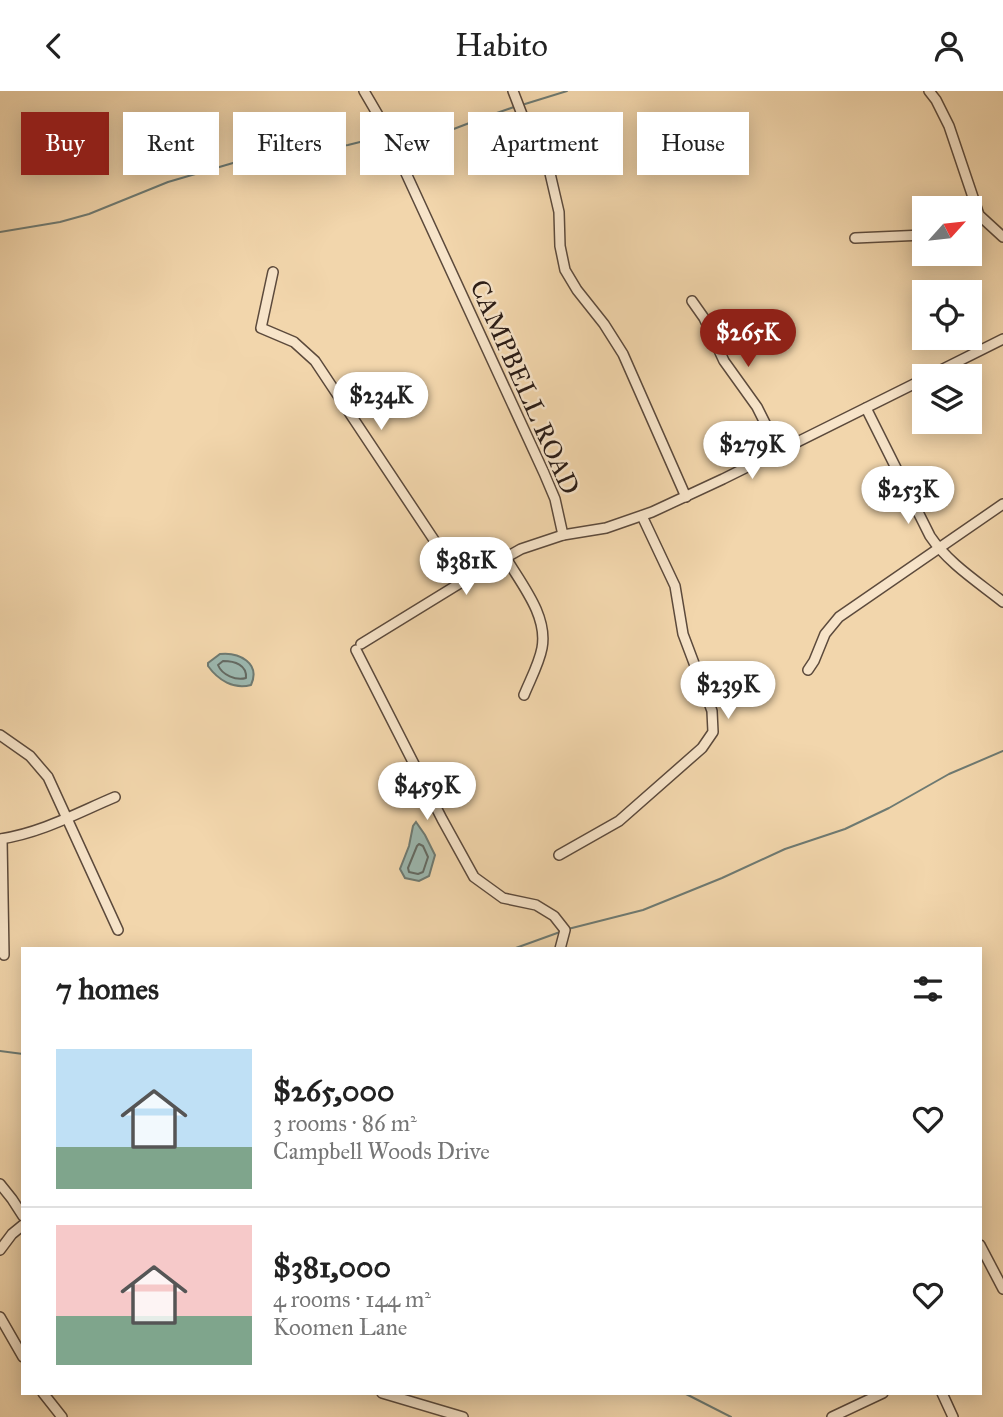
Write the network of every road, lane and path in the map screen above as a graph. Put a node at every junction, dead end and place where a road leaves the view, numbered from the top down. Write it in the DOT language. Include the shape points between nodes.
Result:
graph roads {
  1 [pos="364,91"];
  2 [pos="513,91"];
  3 [pos="929,91"];
  4 [pos="973,196"];
  5 [pos="982,218"];
  6 [pos="912,235"];
  7 [pos="855,237"];
  8 [pos="1003,237"];
  9 [pos="273,272"];
  10 [pos="692,302"];
  11 [pos="1003,338"];
  12 [pos="952,364"];
  13 [pos="912,384"];
  14 [pos="866,408"];
  15 [pos="779,451"];
  16 [pos="686,497"];
  17 [pos="1003,504"];
  18 [pos="642,516"];
  19 [pos="563,535"];
  20 [pos="938,548"];
  21 [pos="506,558"];
  22 [pos="462,582"];
  23 [pos="1003,602"];
  24 [pos="808,670"];
  25 [pos="523,695"];
  26 [pos="0,735"];
  27 [pos="115,797"];
  28 [pos="67,818"];
  29 [pos="1,839"];
  30 [pos="559,855"];
  31 [pos="118,930"];
  32 [pos="561,947"];
  33 [pos="4,955"];
  34 [pos="0,1184"];
  35 [pos="21,1213"];
  36 [pos="21,1227"];
  37 [pos="982,1247"];
  38 [pos="0,1250"];
  39 [pos="1003,1289"];
  40 [pos="0,1317"];
  41 [pos="21,1354"];
  42 [pos="45,1395"];
  43 [pos="389,1395"];
  44 [pos="879,1395"];
  45 [pos="943,1395"];
  46 [pos="62,1417"];
  47 [pos="463,1417"];
  48 [pos="832,1417"];
  49 [pos="953,1417"];
  1 -- 19 [label="street, CAMPBELL ROAD" via="544,473"];
  2 -- 16 [label="street" via="549,169 565,270 629,365"];
  3 -- 4 [label="street" via="949,126"];
  5 -- 8 [label="street"];
  6 -- 7 [label="street"];
  9 -- 22 [label="street" via="261,328 293,342 315,361"];
  10 -- 15 [label="street"];
  11 -- 12 [label="street, CAMPBELL ROAD"];
  13 -- 14 [label="street, CAMPBELL ROAD"];
  14 -- 15 [label="street, CAMPBELL ROAD"];
  14 -- 20 [label="street"];
  15 -- 16 [label="street, CAMPBELL ROAD"];
  16 -- 18 [label="street, CAMPBELL ROAD"];
  17 -- 20 [label="street"];
  18 -- 19 [label="street, CAMPBELL ROAD"];
  18 -- 30 [label="street" via="675,586 683,635 712,711 713,731 702,748 619,821"];
  19 -- 21 [label="street"];
  20 -- 23 [label="street"];
  20 -- 24 [label="street" via="839,617 825,634"];
  21 -- 22 [label="street"];
  21 -- 25 [label="street" via="542,628 543,646"];
  22 -- 32 [label="street" via="358,647 474,877 503,898 537,905 554,916 565,930"];
  26 -- 28 [label="street" via="43,769"];
  27 -- 28 [label="street"];
  28 -- 29 [label="street"];
  28 -- 31 [label="street"];
  29 -- 33 [label="street"];
  34 -- 35 [label="street"];
  36 -- 38 [label="street"];
  37 -- 39 [label="street"];
  40 -- 41 [label="street"];
  42 -- 46 [label="street"];
  43 -- 47 [label="street"];
  44 -- 48 [label="street"];
  45 -- 49 [label="street"];
}
